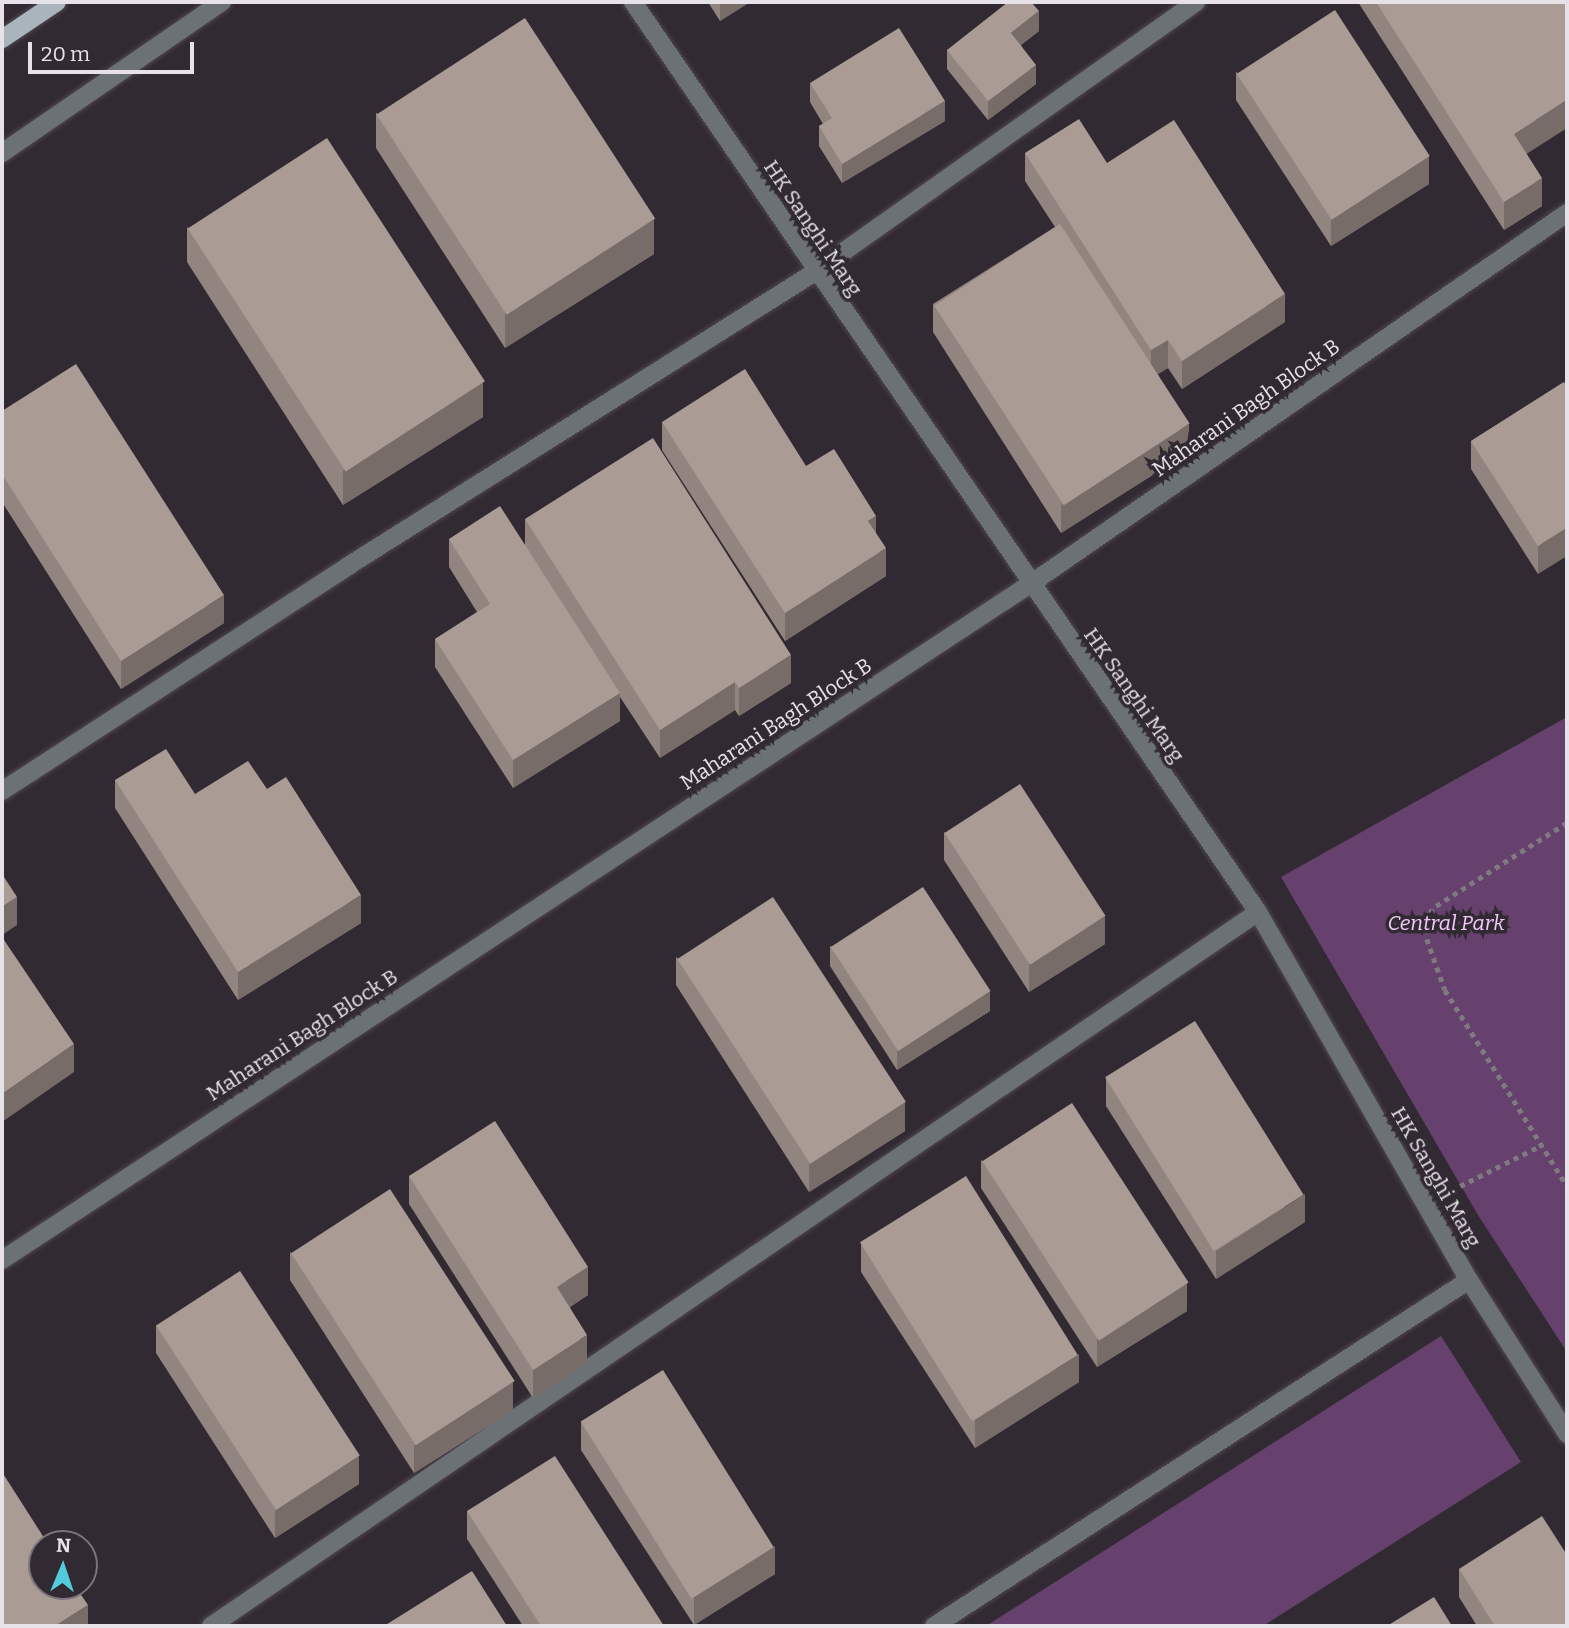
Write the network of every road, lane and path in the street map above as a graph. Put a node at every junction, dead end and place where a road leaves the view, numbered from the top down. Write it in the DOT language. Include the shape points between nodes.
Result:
graph roads {
  1 [pos="57,2"];
  2 [pos="222,2"];
  3 [pos="632,2"];
  4 [pos="1196,2"];
  5 [pos="2,39"];
  6 [pos="2,153"];
  7 [pos="1567,213"];
  8 [pos="815,272"];
  9 [pos="1029,585"];
  10 [pos="2,791"];
  11 [pos="1567,823"];
  12 [pos="1258,912"];
  13 [pos="1542,1145"];
  14 [pos="1567,1186"];
  15 [pos="1425,1203"];
  16 [pos="2,1260"];
  17 [pos="1469,1280"];
  18 [pos="1567,1434"];
  19 [pos="211,1626"];
  20 [pos="934,1626"];
  1 -- 5 [label="main road"];
  2 -- 6 [label="street"];
  3 -- 8 [label="street, HK Sanghi Marg"];
  4 -- 8 [label="street"];
  7 -- 9 [label="street, Maharani Bagh Block B"];
  8 -- 9 [label="street, HK Sanghi Marg"];
  8 -- 10 [label="street"];
  9 -- 12 [label="street, HK Sanghi Marg"];
  9 -- 16 [label="street, Maharani Bagh Block B"];
  11 -- 13 [label="path" via="1432,909 1427,939 1445,990"];
  12 -- 15 [label="street, HK Sanghi Marg"];
  12 -- 19 [label="street"];
  13 -- 14 [label="path"];
  13 -- 15 [label="path"];
  15 -- 17 [label="street, HK Sanghi Marg"];
  17 -- 18 [label="street, HK Sanghi Marg"];
  17 -- 20 [label="street"];
}
